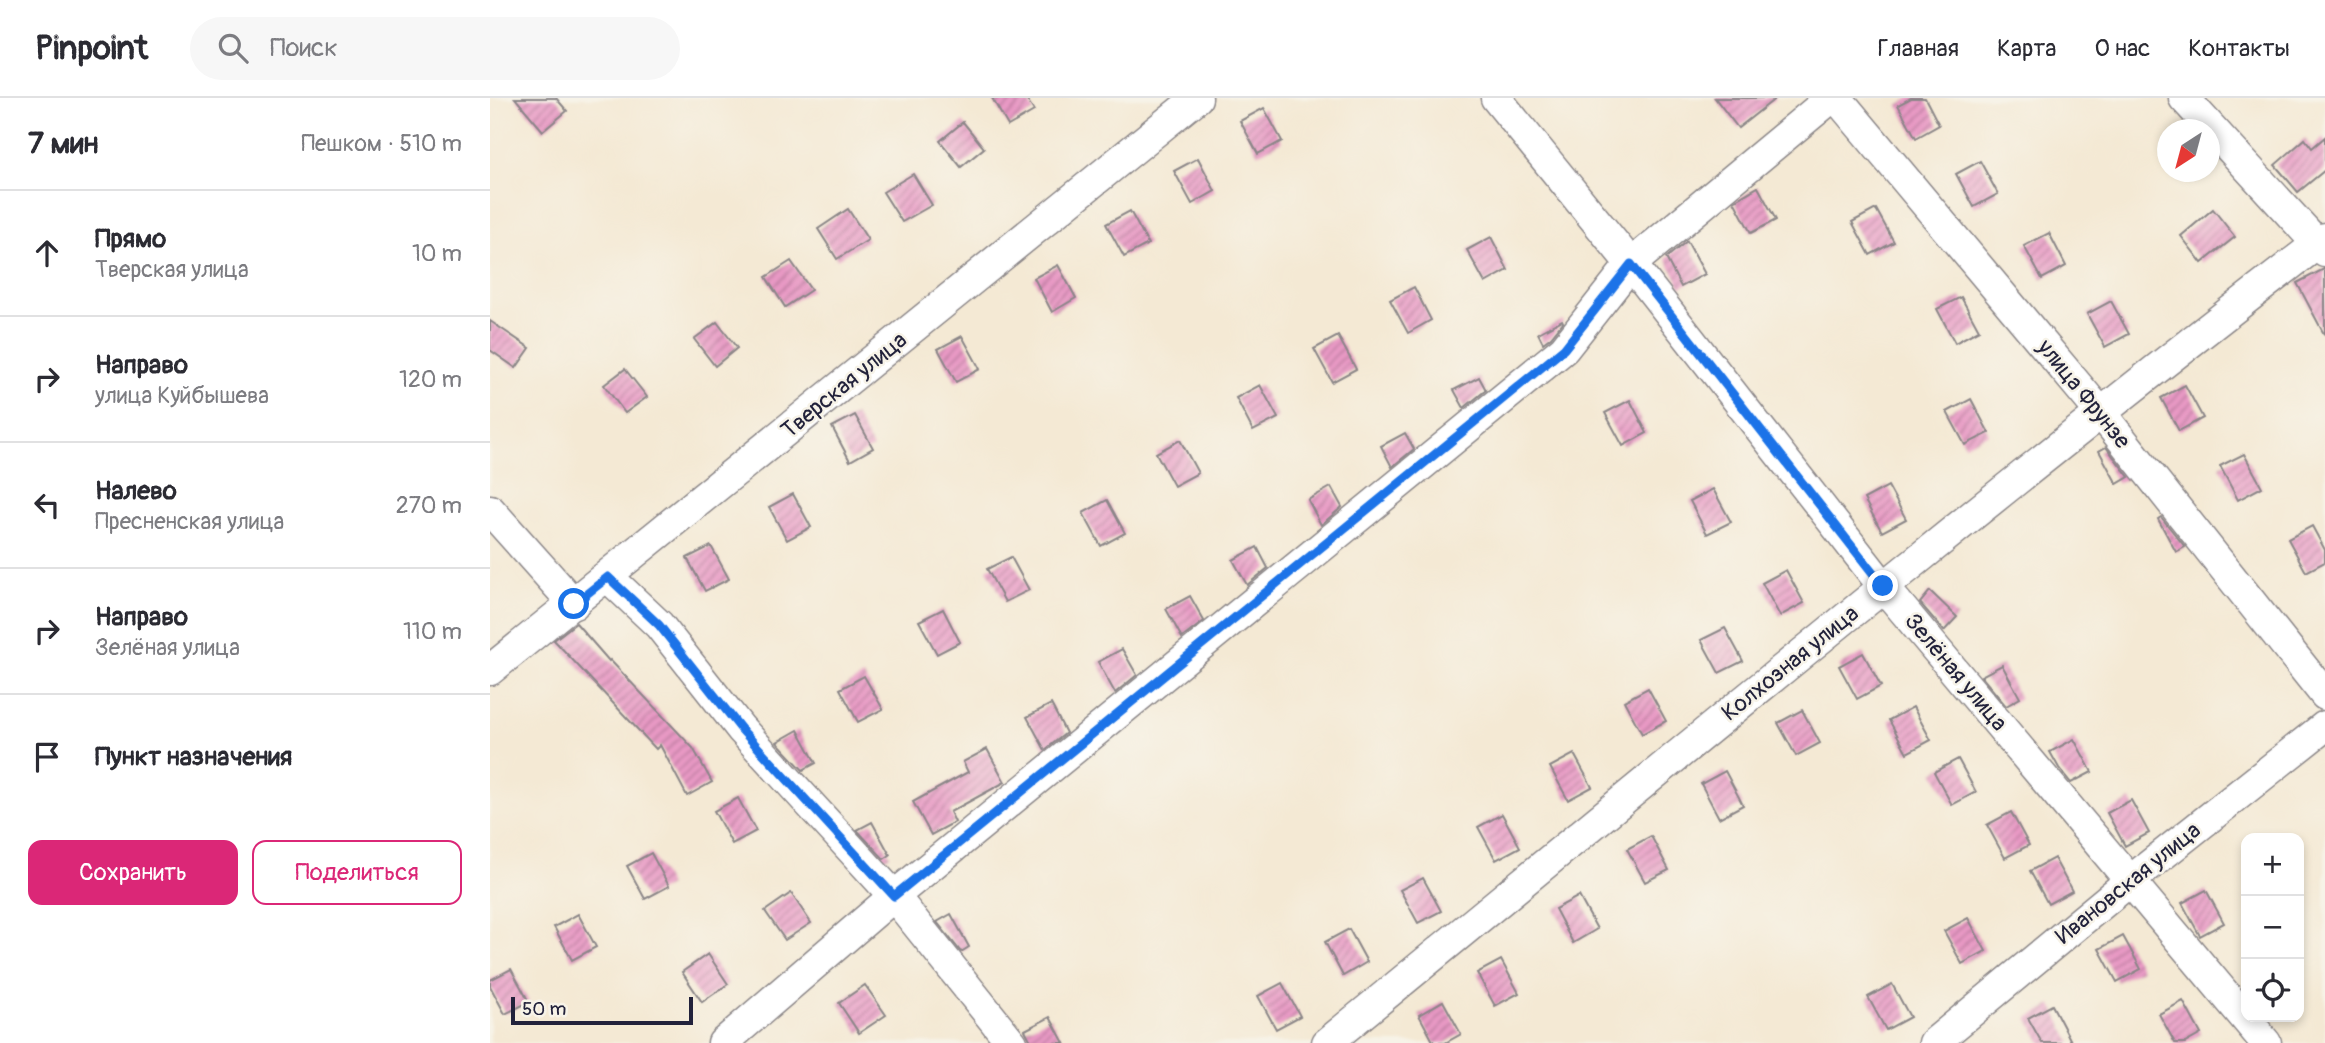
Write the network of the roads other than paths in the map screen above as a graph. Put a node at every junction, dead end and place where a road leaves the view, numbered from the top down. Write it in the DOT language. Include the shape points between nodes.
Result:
graph roads {
  1 [pos="1197,98"];
  2 [pos="1496,98"];
  3 [pos="1831,98"];
  4 [pos="1837,98"];
  5 [pos="2184,98"];
  6 [pos="2323,244"];
  7 [pos="1631,264"];
  8 [pos="2100,412"];
  9 [pos="490,510"];
  10 [pos="608,577"];
  11 [pos="1883,586"];
  12 [pos="574,604"];
  13 [pos="490,670"];
  14 [pos="2325,695"];
  15 [pos="2325,726"];
  16 [pos="2131,880"];
  17 [pos="894,896"];
  18 [pos="723,1043"];
  19 [pos="1012,1043"];
  20 [pos="1327,1043"];
  21 [pos="1934,1043"];
  22 [pos="2266,1043"];
  1 -- 10 [label="street, Тверская улица"];
  2 -- 7 [label="street, Зелёная улица"];
  3 -- 7 [label="street"];
  4 -- 8 [label="street, улица Фрунзе"];
  5 -- 6 [label="street"];
  6 -- 8 [label="street, Колхозная улица"];
  7 -- 11 [label="street, Зелёная улица"];
  7 -- 17 [label="street" via="1564,349"];
  8 -- 11 [label="street, Колхозная улица"];
  8 -- 14 [label="street, улица Фрунзе"];
  9 -- 12 [label="street"];
  10 -- 12 [label="street, Тверская улица"];
  10 -- 17 [label="street" via="659,625 741,729"];
  11 -- 16 [label="street, Зелёная улица"];
  11 -- 20 [label="street, Колхозная улица"];
  12 -- 13 [label="street, Тверская улица"];
  15 -- 16 [label="street, Ивановская улица"];
  16 -- 21 [label="street, Ивановская улица"];
  16 -- 22 [label="street, Зелёная улица"];
  17 -- 18 [label="street"];
  17 -- 19 [label="street"];
}
